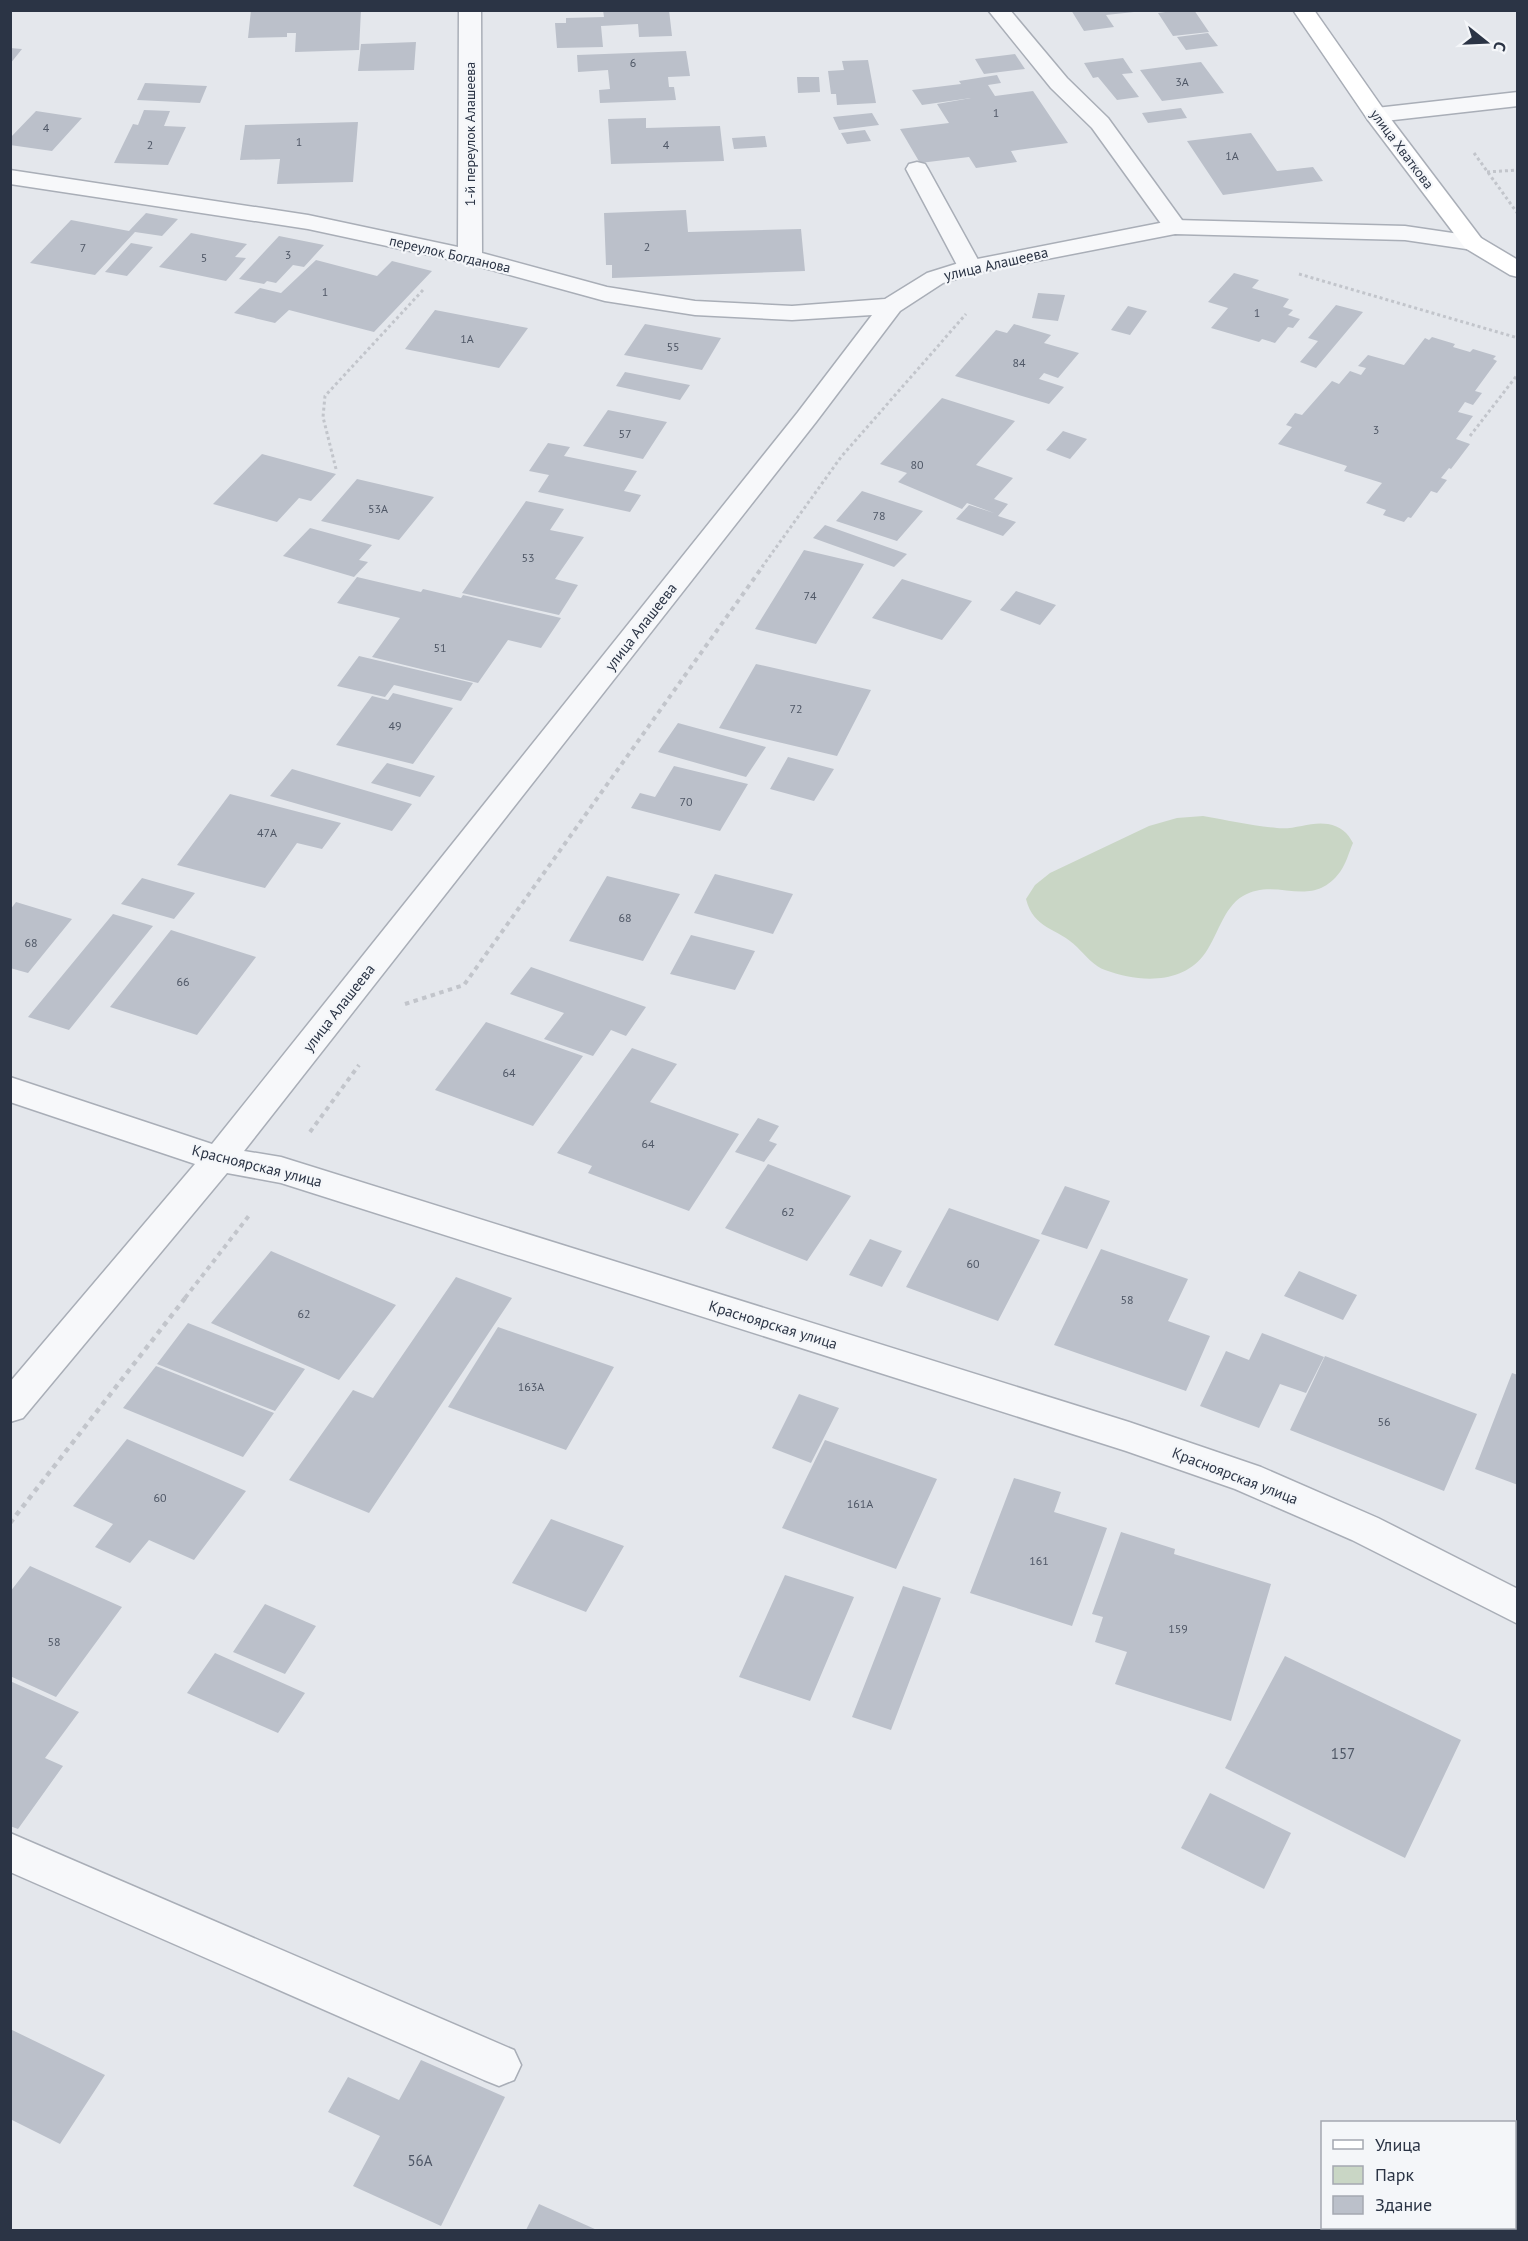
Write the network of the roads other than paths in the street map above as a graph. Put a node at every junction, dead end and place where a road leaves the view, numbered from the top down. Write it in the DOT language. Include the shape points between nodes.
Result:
graph roads {
  1 [pos="470,10"];
  2 [pos="998,10"];
  3 [pos="1303,10"];
  4 [pos="1518,99"];
  5 [pos="1376,115"];
  6 [pos="916,169"];
  7 [pos="10,177"];
  8 [pos="1175,227"];
  9 [pos="1473,243"];
  10 [pos="463,255"];
  11 [pos="970,267"];
  12 [pos="1518,270"];
  13 [pos="891,306"];
  14 [pos="10,1089"];
  15 [pos="219,1159"];
  16 [pos="10,1408"];
  17 [pos="1518,1608"];
  18 [pos="10,1852"];
  19 [pos="499,2065"];
  1 -- 10 [label="street, 1-й переулок Алашеева"];
  2 -- 8 [label="street" via="1059,83 1100,123"];
  3 -- 5 [label="main road, улица Хваткова"];
  4 -- 5 [label="street"];
  5 -- 9 [label="main road, улица Хваткова"];
  6 -- 11 [label="street"];
  7 -- 10 [label="street, переулок Богданова" via="308,222"];
  8 -- 9 [label="street, улица Алашеева" via="1405,233"];
  8 -- 11 [label="street, улица Алашеева"];
  9 -- 12 [label="main road, улица Хваткова"];
  10 -- 13 [label="street, переулок Богданова" via="605,294 694,308 792,313"];
  11 -- 13 [label="street, улица Алашеева" via="935,278"];
  13 -- 15 [label="street, улица Алашеева"];
  14 -- 15 [label="street, Красноярская улица"];
  15 -- 16 [label="street, улица Алашеева"];
  15 -- 17 [label="street, Красноярская улица" via="281,1170 1248,1478 1365,1529"];
  18 -- 19 [label="street"];
}
